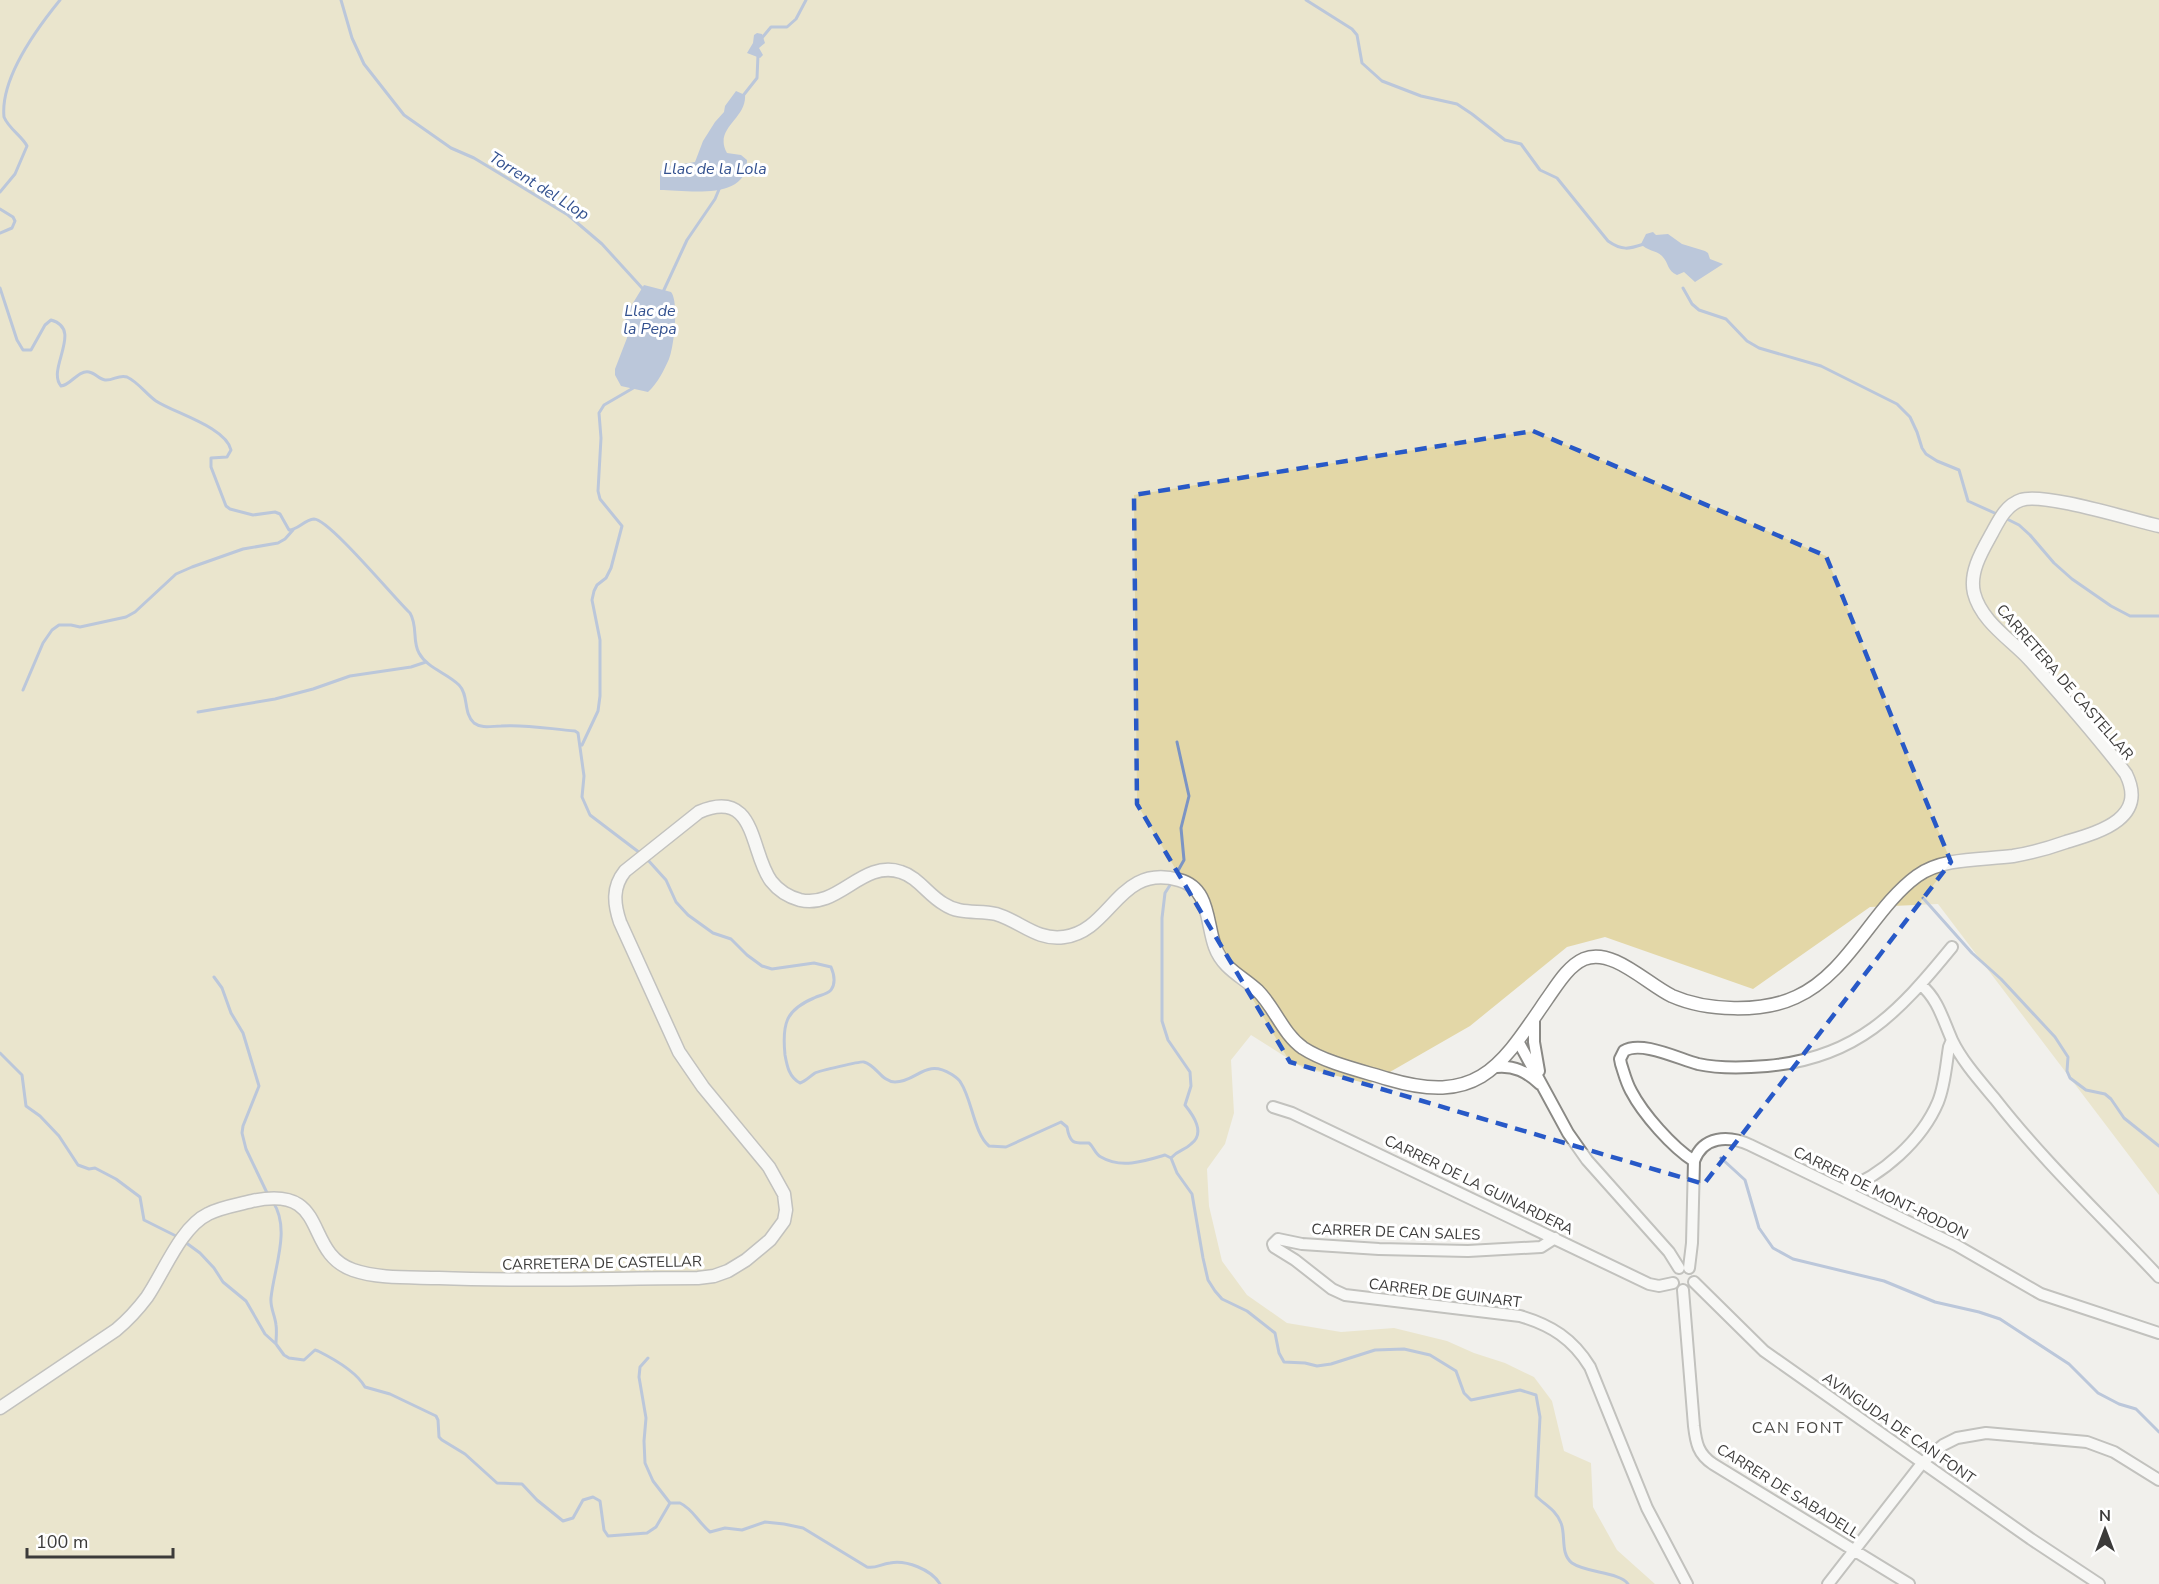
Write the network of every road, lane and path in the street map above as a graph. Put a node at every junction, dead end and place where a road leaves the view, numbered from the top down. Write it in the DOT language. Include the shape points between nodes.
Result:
graph roads {
  1 [pos="2159,526"];
  2 [pos="1952,947"];
  3 [pos="1921,985"];
  4 [pos="1534,1019"];
  5 [pos="1952,1040"];
  6 [pos="1518,1041"];
  7 [pos="1496,1067"];
  8 [pos="1544,1088"];
  9 [pos="1273,1107"];
  10 [pos="1694,1161"];
  11 [pos="1843,1190"];
  12 [pos="1555,1238"];
  13 [pos="1273,1244"];
  14 [pos="1684,1268"];
  15 [pos="2159,1277"];
  16 [pos="1694,1282"];
  17 [pos="1672,1283"];
  18 [pos="1683,1290"];
  19 [pos="2159,1333"];
  20 [pos="0,1408"];
  21 [pos="1923,1462"];
  22 [pos="2159,1480"];
  23 [pos="1855,1550"];
  24 [pos="1687,1584"];
  25 [pos="1828,1584"];
  26 [pos="1909,1584"];
  27 [pos="2099,1584"];
  1 -- 4 [label="street, CARRETERA DE CASTELLAR" via="2041,497 2021,500 2004,512 1974,574 1974,592 1986,616 2028,658 2129,779 2130,804 2117,822 2040,850 1950,864 1924,872 1903,889 1824,978 1784,1002 1731,1007 1686,1001 1615,961 1592,957 1578,962 1568,972"];
  2 -- 3 [label="street"];
  3 -- 5 [label="street" via="1930,994"];
  3 -- 10 [label="street" via="1875,1028 1831,1052 1801,1062 1715,1067 1644,1048 1624,1051 1620,1059 1632,1094 1682,1153"];
  4 -- 6 [label="street, CARRETERA DE CASTELLAR"];
  4 -- 8 [label="street" via="1536,1059"];
  5 -- 11 [label="street" via="1938,1100 1925,1124 1891,1161"];
  5 -- 15 [label="street" via="1995,1100 2049,1164"];
  6 -- 7 [label="street, CARRETERA DE CASTELLAR"];
  6 -- 8 [label="street"];
  7 -- 8 [label="street" via="1522,1071"];
  7 -- 20 [label="street, CARRETERA DE CASTELLAR" via="1467,1082 1430,1088 1355,1068 1302,1047 1258,991 1223,962 1205,903 1195,888 1178,879 1146,879 1130,886 1090,925 1070,936 1047,937 997,915 952,909 897,870 874,872 832,896 811,901 789,896 770,880 745,820 733,810 713,807 699,812 620,878 615,892 616,912 679,1052 769,1167 784,1194 784,1221 770,1240 728,1271 707,1277 483,1280 375,1275 352,1270 337,1261 307,1212 294,1202 261,1199 225,1207 193,1224 129,1319"];
  8 -- 14 [label="street" via="1587,1160"];
  9 -- 12 [label="street, CARRER DE LA GUINARDERA"];
  10 -- 11 [label="street, CARRER DE MONT-RODON" via="1700,1149 1710,1142 1732,1139"];
  10 -- 14 [label="street" via="1692,1256"];
  11 -- 19 [label="street, CARRER DE MONT-RODON" via="1956,1245 2041,1294"];
  12 -- 13 [label="street, CARRER DE CAN SALES" via="1541,1247 1468,1251 1379,1249 1282,1239"];
  12 -- 17 [label="street, CARRER DE LA GUINARDERA" via="1649,1284"];
  13 -- 24 [label="street, CARRER DE GUINART" via="1345,1295 1520,1316 1552,1328 1572,1343 1590,1367 1647,1508"];
  14 -- 16 [label="street" via="1695,1276"];
  14 -- 17 [label="street" via="1672,1275"];
  16 -- 18 [label="street" via="1691,1288"];
  16 -- 21 [label="street, AVINGUDA DE CAN FONT" via="1764,1351"];
  17 -- 18 [label="street"];
  18 -- 23 [label="street, CARRER DE SABADELL" via="1694,1426 1702,1455"];
  21 -- 22 [label="street" via="1950,1441 1976,1434 2064,1439 2101,1446"];
  21 -- 23 [label="street"];
  21 -- 27 [label="street, AVINGUDA DE CAN FONT"];
  23 -- 25 [label="street"];
  23 -- 26 [label="street, CARRER DE SABADELL"];
}
